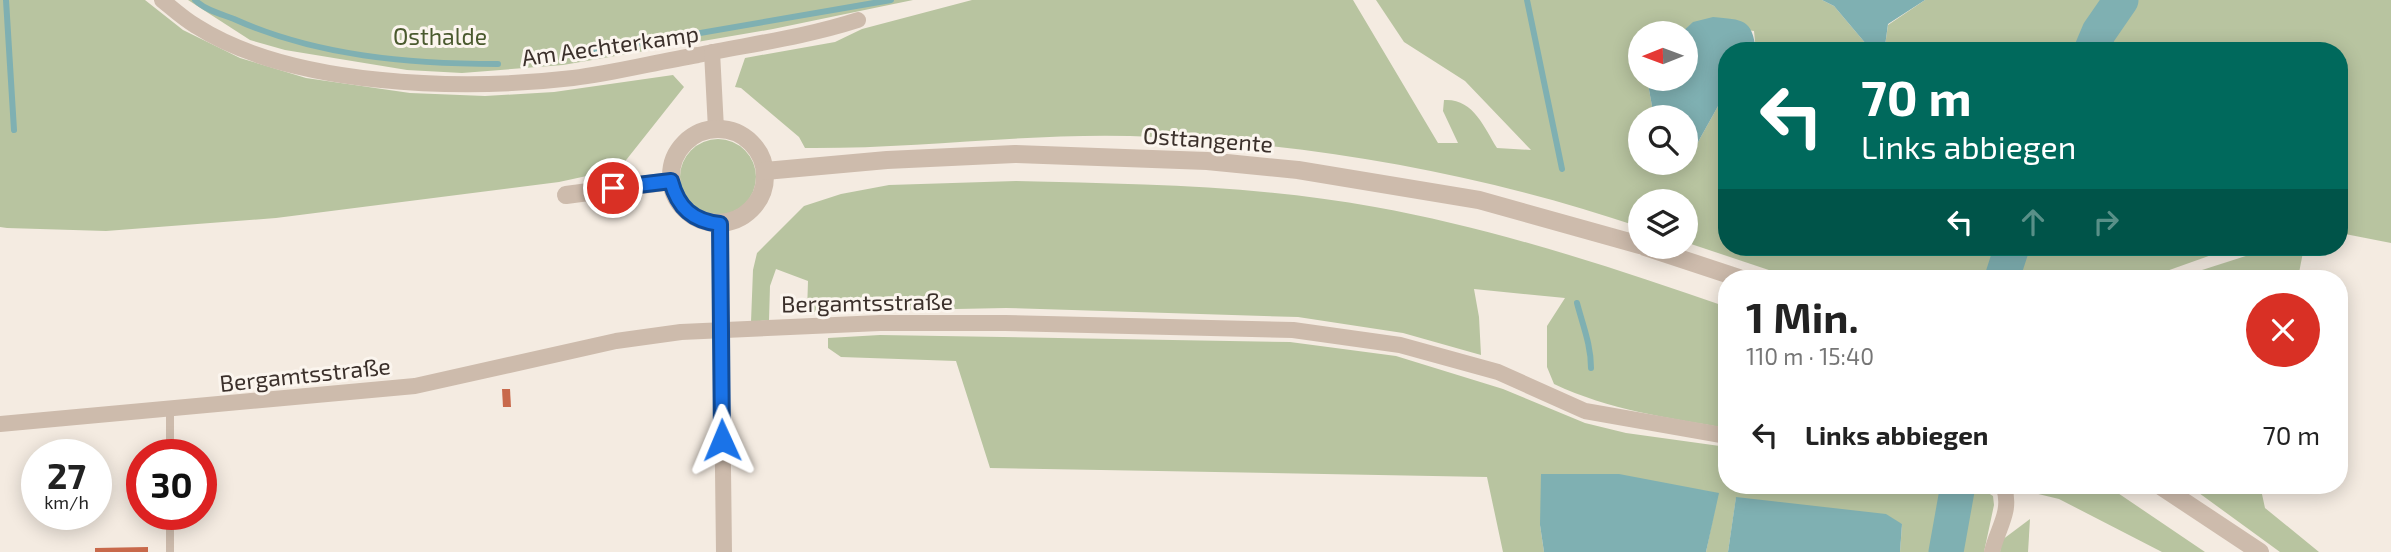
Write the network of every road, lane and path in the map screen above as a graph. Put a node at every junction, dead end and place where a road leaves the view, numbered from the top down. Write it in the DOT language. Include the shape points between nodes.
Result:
graph roads {
  1 [pos="162,0"];
  2 [pos="858,20"];
  3 [pos="712,52"];
  4 [pos="716,129"];
  5 [pos="765,171"];
  6 [pos="671,181"];
  7 [pos="566,195"];
  8 [pos="720,224"];
  9 [pos="1628,242"];
  10 [pos="1681,259"];
  11 [pos="1718,271"];
  12 [pos="720,329"];
  13 [pos="170,409"];
  14 [pos="0,424"];
  15 [pos="1718,434"];
  16 [pos="170,439"];
  17 [pos="2006,494"];
  18 [pos="2173,494"];
  19 [pos="170,530"];
  20 [pos="170,552"];
  21 [pos="724,552"];
  22 [pos="1992,552"];
  23 [pos="2260,552"];
  1 -- 3 [label="street, Am Aechterkamp" via="196,26 244,50 345,75 406,82 574,78"];
  2 -- 3 [label="street" via="817,33"];
  3 -- 4 [label="street, Am Aechterkamp"];
  4 -- 5 [label="street" via="743,137 754,146"];
  4 -- 6 [label="street" via="701,132 678,152"];
  5 -- 8 [label="street" via="764,187 753,207"];
  5 -- 9 [label="street, Osttangente" via="1015,155 1207,161 1298,170 1479,200"];
  6 -- 7 [label="street"];
  6 -- 8 [label="street" via="674,195 693,216"];
  8 -- 12 [label="street"];
  10 -- 11 [label="street"];
  12 -- 13 [label="street, Bergamtsstraße" via="616,341 415,386"];
  12 -- 15 [label="street, Bergamtsstraße" via="1005,323 1293,330 1400,345 1498,372 1585,411"];
  12 -- 21 [label="street"];
  13 -- 14 [label="street, Bergamtsstraße"];
  13 -- 16 [label="lane"];
  17 -- 22 [label="street" via="2009,507"];
  18 -- 23 [label="street"];
  19 -- 20 [label="lane"];
}
